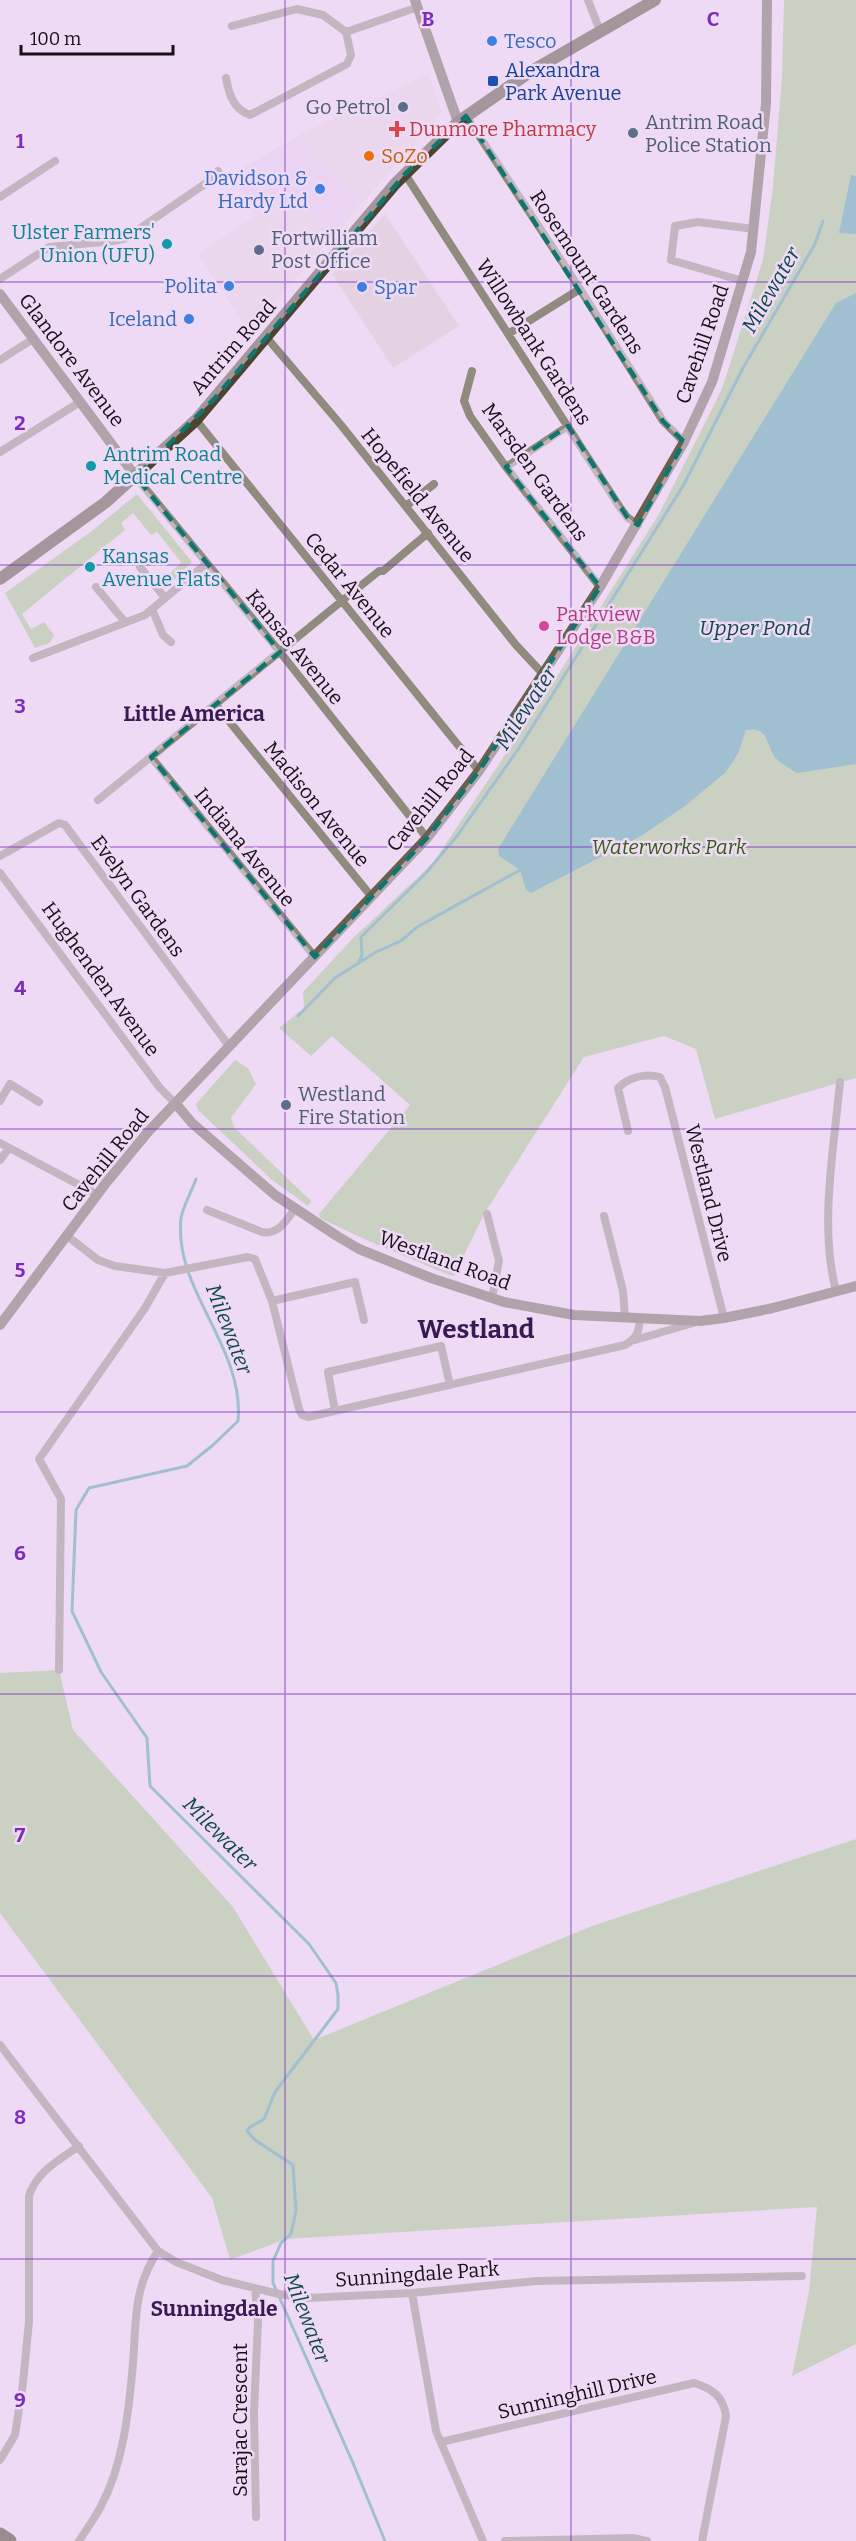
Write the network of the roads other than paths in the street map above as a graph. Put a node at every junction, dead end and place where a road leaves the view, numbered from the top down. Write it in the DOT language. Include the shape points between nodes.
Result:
graph roads {
  1 [pos="588,0"];
  2 [pos="655,0"];
  3 [pos="767,0"];
  4 [pos="417,4"];
  5 [pos="232,27"];
  6 [pos="346,32"];
  7 [pos="600,32"];
  8 [pos="226,78"];
  9 [pos="462,119"];
  10 [pos="56,161"];
  11 [pos="218,171"];
  12 [pos="405,174"];
  13 [pos="0,197"];
  14 [pos="754,229"];
  15 [pos="0,279"];
  16 [pos="743,281"];
  17 [pos="580,289"];
  18 [pos="0,294"];
  19 [pos="508,334"];
  20 [pos="267,338"];
  21 [pos="33,339"];
  22 [pos="0,360"];
  23 [pos="472,371"];
  24 [pos="80,402"];
  25 [pos="196,420"];
  26 [pos="568,426"];
  27 [pos="684,442"];
  28 [pos="0,452"];
  29 [pos="506,466"];
  30 [pos="136,477"];
  31 [pos="434,484"];
  32 [pos="406,506"];
  33 [pos="638,525"];
  34 [pos="428,533"];
  35 [pos="207,563"];
  36 [pos="140,567"];
  37 [pos="0,579"];
  38 [pos="96,587"];
  39 [pos="600,587"];
  40 [pos="165,598"];
  41 [pos="343,600"];
  42 [pos="152,609"];
  43 [pos="125,622"];
  44 [pos="171,642"];
  45 [pos="280,652"];
  46 [pos="33,658"];
  47 [pos="543,674"];
  48 [pos="216,705"];
  49 [pos="151,757"];
  50 [pos="479,771"];
  51 [pos="98,800"];
  52 [pos="427,838"];
  53 [pos="0,856"];
  54 [pos="0,873"];
  55 [pos="371,896"];
  56 [pos="315,957"];
  57 [pos="228,1046"];
  58 [pos="840,1082"];
  59 [pos="0,1101"];
  60 [pos="39,1102"];
  61 [pos="176,1104"];
  62 [pos="628,1131"];
  63 [pos="0,1143"];
  64 [pos="9,1148"];
  65 [pos="0,1160"];
  66 [pos="98,1196"];
  67 [pos="296,1209"];
  68 [pos="207,1210"];
  69 [pos="487,1214"];
  70 [pos="604,1216"];
  71 [pos="66,1235"];
  72 [pos="165,1273"];
  73 [pos="856,1286"];
  74 [pos="836,1290"];
  75 [pos="492,1298"];
  76 [pos="272,1301"];
  77 [pos="625,1317"];
  78 [pos="640,1318"];
  79 [pos="724,1318"];
  80 [pos="364,1320"];
  81 [pos="700,1321"];
  82 [pos="0,1324"];
  83 [pos="635,1340"];
  84 [pos="450,1385"];
  85 [pos="335,1411"];
  86 [pos="59,1670"];
  87 [pos="0,2045"];
  88 [pos="79,2146"];
  89 [pos="158,2251"];
  90 [pos="802,2276"];
  91 [pos="255,2288"];
  92 [pos="412,2293"];
  93 [pos="441,2442"];
  94 [pos="0,2460"];
  95 [pos="256,2517"];
  96 [pos="0,2535"];
  97 [pos="9,2541"];
  98 [pos="79,2541"];
  99 [pos="483,2541"];
  100 [pos="505,2541"];
  101 [pos="647,2541"];
  102 [pos="702,2541"];
  1 -- 7 [label="street"];
  2 -- 7 [label="main road, Antrim Road"];
  3 -- 14 [label="main road, Cavehill Road" via="766,104"];
  4 -- 6 [label="street"];
  4 -- 9 [label="main road"];
  5 -- 6 [label="street" via="297,9 323,15"];
  6 -- 8 [label="street" via="351,55 347,64 250,115 240,112 230,97"];
  7 -- 9 [label="main road, Antrim Road" via="530,72"];
  9 -- 12 [label="main road, Antrim Road"];
  9 -- 17 [label="street, Rosemount Gardens"];
  10 -- 13 [label="street"];
  11 -- 15 [label="street" via="126,238 49,247"];
  12 -- 19 [label="street, Willowbank Gardens"];
  12 -- 20 [label="main road, Antrim Road"];
  14 -- 16 [label="main road, Cavehill Road"];
  14 -- 16 [label="street" via="698,222 675,226 671,260"];
  16 -- 27 [label="main road, Cavehill Road" via="712,382"];
  17 -- 19 [label="street"];
  17 -- 27 [label="street, Rosemount Gardens" via="663,421"];
  18 -- 21 [label="main road, Glandore Avenue"];
  19 -- 26 [label="street, Willowbank Gardens"];
  20 -- 25 [label="main road, Antrim Road"];
  20 -- 32 [label="street, Hopefield Avenue"];
  21 -- 22 [label="street"];
  21 -- 24 [label="main road, Glandore Avenue"];
  23 -- 29 [label="street, Marsden Gardens" via="464,401 470,416"];
  24 -- 28 [label="street"];
  24 -- 30 [label="main road, Glandore Avenue"];
  25 -- 30 [label="main road, Antrim Road"];
  25 -- 41 [label="street, Cedar Avenue"];
  26 -- 29 [label="street"];
  26 -- 33 [label="street, Willowbank Gardens" via="627,517"];
  27 -- 33 [label="main road, Cavehill Road"];
  29 -- 39 [label="street, Marsden Gardens"];
  30 -- 35 [label="street, Kansas Avenue"];
  30 -- 37 [label="main road, Antrim Road" via="79,524"];
  31 -- 32 [label="street"];
  32 -- 34 [label="street, Hopefield Avenue"];
  33 -- 39 [label="main road, Cavehill Road"];
  34 -- 41 [label="street"];
  34 -- 47 [label="street, Hopefield Avenue"];
  35 -- 40 [label="street"];
  35 -- 45 [label="street, Kansas Avenue"];
  36 -- 40 [label="street"];
  38 -- 43 [label="street"];
  39 -- 47 [label="main road, Cavehill Road"];
  40 -- 42 [label="street"];
  41 -- 45 [label="street"];
  41 -- 50 [label="street, Cedar Avenue"];
  42 -- 43 [label="street"];
  42 -- 44 [label="street"];
  43 -- 46 [label="street"];
  45 -- 48 [label="street"];
  45 -- 52 [label="street, Kansas Avenue"];
  47 -- 50 [label="main road, Cavehill Road"];
  48 -- 49 [label="street"];
  48 -- 55 [label="street, Madison Avenue"];
  49 -- 51 [label="street"];
  49 -- 56 [label="street, Indiana Avenue"];
  50 -- 52 [label="main road, Cavehill Road"];
  52 -- 55 [label="main road, Cavehill Road"];
  53 -- 57 [label="street, Evelyn Gardens" via="45,829 58,823 65,825"];
  54 -- 61 [label="street, Hughenden Avenue" via="160,1088"];
  55 -- 56 [label="main road, Cavehill Road"];
  56 -- 57 [label="main road, Cavehill Road"];
  57 -- 61 [label="main road, Cavehill Road"];
  58 -- 74 [label="street" via="828,1222 828,1254"];
  59 -- 60 [label="street" via="10,1084"];
  61 -- 66 [label="main road, Cavehill Road" via="147,1133"];
  61 -- 67 [label="main road, Westland Road" via="275,1195"];
  62 -- 79 [label="street, Westland Drive" via="618,1088 626,1081 650,1074 660,1077"];
  63 -- 64 [label="street"];
  64 -- 65 [label="street"];
  64 -- 66 [label="street"];
  66 -- 71 [label="main road, Cavehill Road"];
  67 -- 68 [label="street" via="271,1234"];
  67 -- 75 [label="main road, Westland Road" via="359,1249"];
  69 -- 75 [label="street" via="500,1261"];
  70 -- 77 [label="street" via="623,1290"];
  71 -- 72 [label="street" via="98,1260"];
  71 -- 82 [label="main road, Cavehill Road"];
  72 -- 76 [label="street" via="248,1257 255,1259"];
  72 -- 86 [label="street" via="145,1308 39,1459 61,1499"];
  73 -- 74 [label="main road, Westland Road"];
  74 -- 79 [label="main road, Westland Road"];
  75 -- 77 [label="main road, Westland Road" via="574,1315"];
  76 -- 80 [label="street" via="355,1282"];
  76 -- 85 [label="street" via="302,1415"];
  77 -- 78 [label="main road, Westland Road"];
  78 -- 81 [label="main road, Westland Road"];
  78 -- 83 [label="street"];
  79 -- 81 [label="main road, Westland Road"];
  81 -- 83 [label="street"];
  83 -- 84 [label="street" via="596,1353"];
  84 -- 85 [label="street"];
  84 -- 85 [label="street" via="441,1346 328,1372"];
  87 -- 88 [label="street, Sunningdale Park"];
  88 -- 89 [label="street, Sunningdale Park"];
  88 -- 94 [label="street" via="45,2170 33,2183 29,2196 29,2321 23,2383 15,2435"];
  89 -- 91 [label="street, Sunningdale Park" via="194,2270"];
  89 -- 98 [label="street" via="145,2272 136,2300 131,2384 118,2461 102,2505"];
  90 -- 92 [label="street, Sunningdale Park" via="537,2281"];
  91 -- 92 [label="street, Sunningdale Park" via="307,2298"];
  91 -- 95 [label="street, Sarajac Crescent"];
  92 -- 93 [label="street"];
  93 -- 99 [label="street"];
  93 -- 102 [label="street, Sunninghill Drive" via="694,2383 718,2394 726,2416"];
  96 -- 97 [label="highway"];
  100 -- 101 [label="street"];
}
